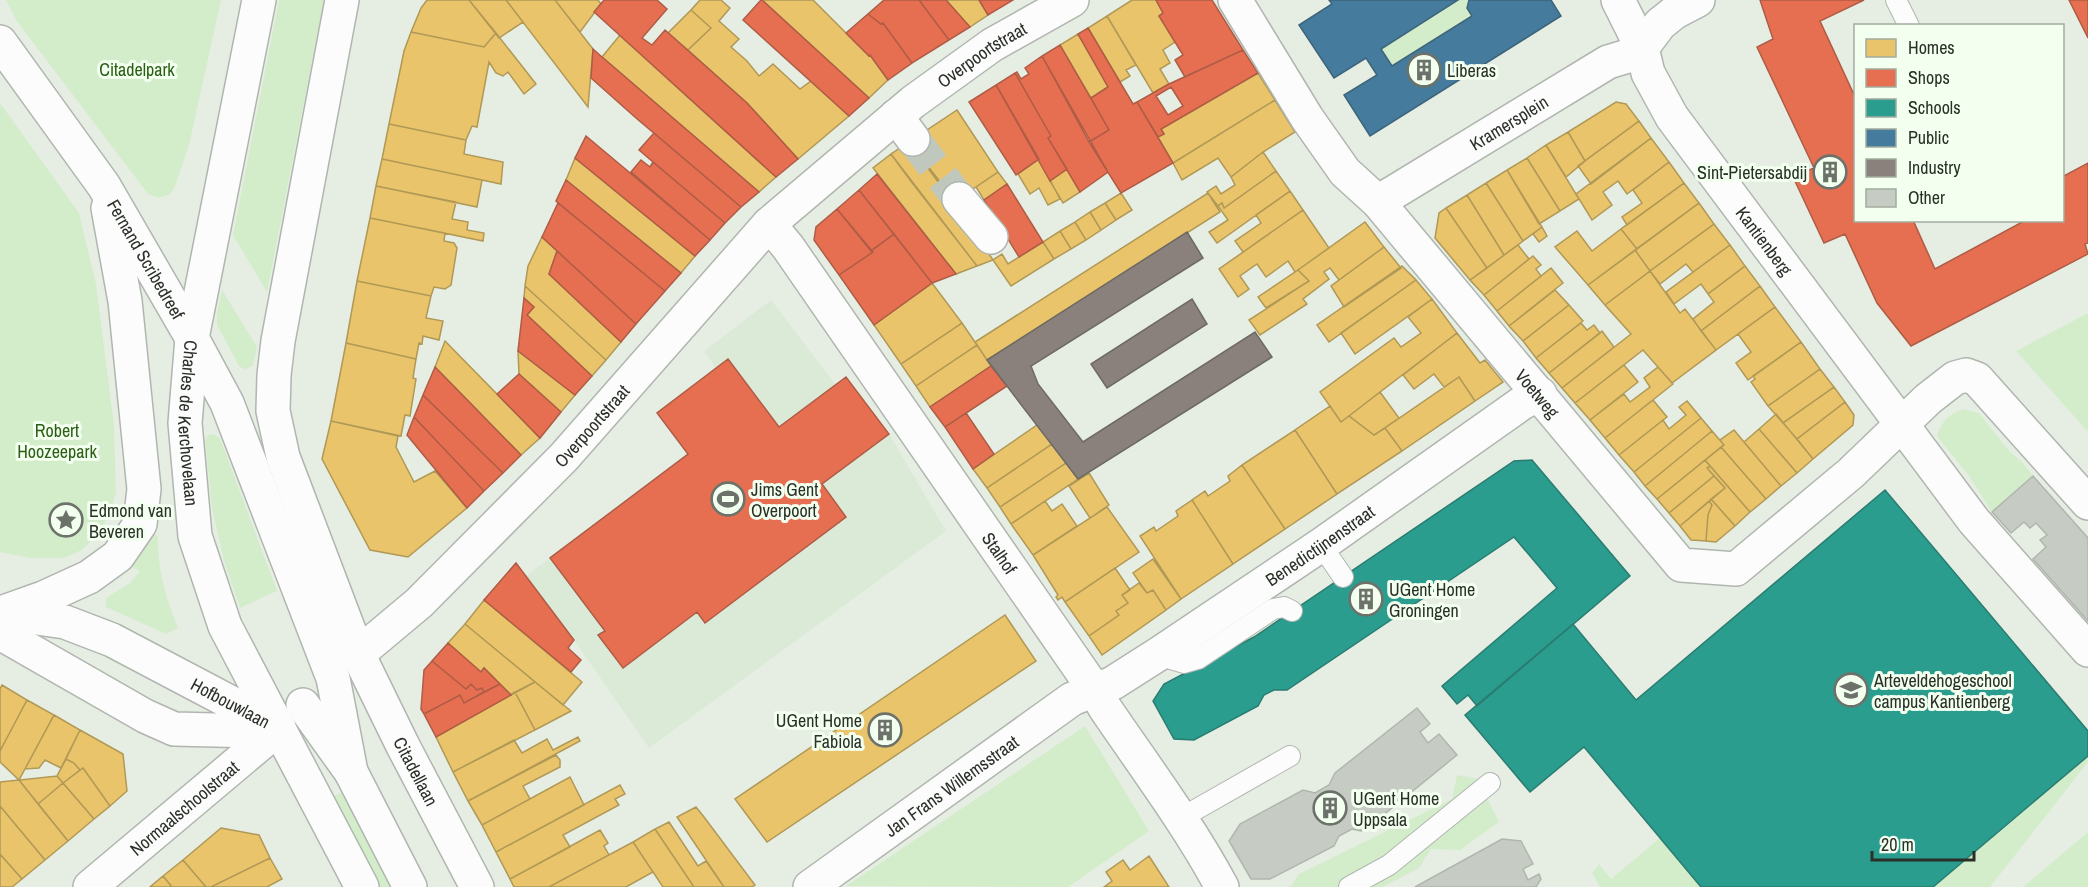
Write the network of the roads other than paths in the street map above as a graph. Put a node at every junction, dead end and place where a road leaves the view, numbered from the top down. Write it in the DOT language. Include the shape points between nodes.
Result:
graph roads {
  1 [pos="259,0"];
  2 [pos="342,0"];
  3 [pos="1072,0"];
  4 [pos="1235,0"];
  5 [pos="1618,0"];
  6 [pos="1698,0"];
  7 [pos="1896,0"];
  8 [pos="1908,24"];
  9 [pos="0,42"];
  10 [pos="1642,48"];
  11 [pos="104,186"];
  12 [pos="958,199"];
  13 [pos="1378,202"];
  14 [pos="769,224"];
  15 [pos="991,237"];
  16 [pos="192,338"];
  17 [pos="1540,394"];
  18 [pos="1902,424"];
  19 [pos="2088,503"];
  20 [pos="1321,545"];
  21 [pos="1343,577"];
  22 [pos="1292,611"];
  23 [pos="0,620"];
  24 [pos="2088,650"];
  25 [pos="358,654"];
  26 [pos="1157,655"];
  27 [pos="333,678"];
  28 [pos="1094,689"];
  29 [pos="303,705"];
  30 [pos="279,728"];
  31 [pos="1290,756"];
  32 [pos="351,772"];
  33 [pos="1490,783"];
  34 [pos="1181,818"];
  35 [pos="90,887"];
  36 [pos="362,887"];
  37 [pos="410,887"];
  38 [pos="477,887"];
  39 [pos="810,887"];
  40 [pos="1222,887"];
  41 [pos="1349,887"];
  1 -- 16 [label="street, Charles de Kerchovelaan"];
  2 -- 25 [label="street" via="278,341 273,411 282,457"];
  3 -- 14 [label="street, Overpoortstraat" via="992,45 904,128"];
  4 -- 13 [label="street, Voetweg" via="1345,172"];
  5 -- 10 [label="street"];
  6 -- 10 [label="street, Kramersplein" via="1660,24"];
  7 -- 8 [label="lane"];
  9 -- 11 [label="street, Fernand Scribedreef"];
  10 -- 13 [label="street, Kramersplein" via="1608,62"];
  10 -- 18 [label="street, Kantienberg" via="1648,73 1672,117"];
  11 -- 16 [label="street, Fernand Scribedreef"];
  11 -- 23 [label="street" via="125,301 144,489 140,524 118,556 88,577"];
  12 -- 15 [label="street"];
  13 -- 17 [label="street, Voetweg"];
  14 -- 25 [label="street, Overpoortstraat" via="564,457 419,603"];
  14 -- 28 [label="street, Stalhof"];
  16 -- 27 [label="street, Fernand Scribedreef" via="227,403"];
  16 -- 30 [label="street, Charles de Kerchovelaan" via="185,423 195,536 225,626"];
  17 -- 18 [label="street, Voetweg" via="1681,565 1736,568"];
  17 -- 20 [label="street, Benedictijnenstraat"];
  18 -- 19 [label="street" via="1955,378 1966,375 1977,379"];
  18 -- 24 [label="street, Kantienberg" via="1974,520"];
  20 -- 21 [label="lane"];
  20 -- 26 [label="street, Benedictijnenstraat"];
  22 -- 26 [label="lane" via="1284,607 1273,609 1198,659 1184,663"];
  23 -- 30 [label="street, Hofbouwlaan" via="65,622 112,640"];
  23 -- 30 [label="street, Hofbouwlaan" via="145,716 174,729"];
  25 -- 27 [label="street, Overpoortstraat"];
  25 -- 38 [label="street, Citadellaan"];
  26 -- 28 [label="street, Benedictijnenstraat" via="1113,683"];
  27 -- 29 [label="street, Overpoortstraat"];
  27 -- 32 [label="street"];
  28 -- 34 [label="street, Stalhof"];
  28 -- 39 [label="street, Jan Frans Willemsstraat" via="1072,699"];
  29 -- 30 [label="street, Overpoortstraat"];
  29 -- 32 [label="street"];
  30 -- 35 [label="street, Normaalschoolstraat"];
  30 -- 36 [label="street"];
  31 -- 34 [label="lane"];
  32 -- 37 [label="street"];
  33 -- 41 [label="lane" via="1389,865"];
  34 -- 40 [label="street, Stalhof"];
}
